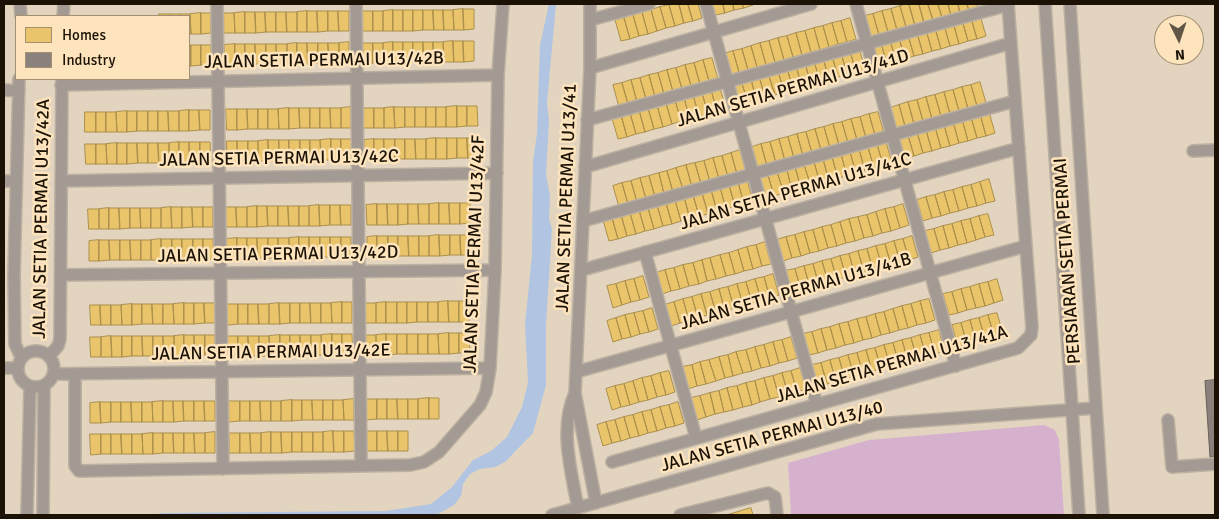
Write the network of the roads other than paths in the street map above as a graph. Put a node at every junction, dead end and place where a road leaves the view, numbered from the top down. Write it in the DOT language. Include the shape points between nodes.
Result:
graph roads {
  1 [pos="217,4"];
  2 [pos="356,4"];
  3 [pos="503,4"];
  4 [pos="590,4"];
  5 [pos="649,4"];
  6 [pos="706,4"];
  7 [pos="811,4"];
  8 [pos="856,4"];
  9 [pos="1008,4"];
  10 [pos="1045,4"];
  11 [pos="1070,4"];
  12 [pos="590,20"];
  13 [pos="714,32"];
  14 [pos="867,43"];
  15 [pos="1011,43"];
  16 [pos="590,68"];
  17 [pos="498,75"];
  18 [pos="356,78"];
  19 [pos="19,80"];
  20 [pos="218,81"];
  21 [pos="728,81"];
  22 [pos="61,82"];
  23 [pos="878,82"];
  24 [pos="4,90"];
  25 [pos="19,91"];
  26 [pos="1015,101"];
  27 [pos="587,120"];
  28 [pos="739,122"];
  29 [pos="892,136"];
  30 [pos="1019,148"];
  31 [pos="1215,150"];
  32 [pos="1193,152"];
  33 [pos="585,168"];
  34 [pos="497,173"];
  35 [pos="753,174"];
  36 [pos="357,175"];
  37 [pos="219,178"];
  38 [pos="904,180"];
  39 [pos="4,181"];
  40 [pos="16,181"];
  41 [pos="61,181"];
  42 [pos="766,218"];
  43 [pos="583,221"];
  44 [pos="1026,246"];
  45 [pos="645,252"];
  46 [pos="495,270"];
  47 [pos="582,270"];
  48 [pos="358,271"];
  49 [pos="220,273"];
  50 [pos="931,273"];
  51 [pos="61,275"];
  52 [pos="9,276"];
  53 [pos="791,312"];
  54 [pos="671,346"];
  55 [pos="49,356"];
  56 [pos="21,357"];
  57 [pos="956,366"];
  58 [pos="4,368"];
  59 [pos="17,368"];
  60 [pos="490,368"];
  61 [pos="360,370"];
  62 [pos="221,372"];
  63 [pos="576,372"];
  64 [pos="54,374"];
  65 [pos="75,374"];
  66 [pos="44,385"];
  67 [pos="30,386"];
  68 [pos="576,393"];
  69 [pos="817,405"];
  70 [pos="1095,408"];
  71 [pos="1072,410"];
  72 [pos="1168,420"];
  73 [pos="696,438"];
  74 [pos="29,454"];
  75 [pos="44,454"];
  76 [pos="612,462"];
  77 [pos="1215,464"];
  78 [pos="361,466"];
  79 [pos="223,469"];
  80 [pos="596,503"];
  81 [pos="578,508"];
  82 [pos="27,515"];
  83 [pos="43,515"];
  84 [pos="552,515"];
  85 [pos="680,515"];
  86 [pos="777,515"];
  87 [pos="1078,515"];
  88 [pos="1103,515"];
  1 -- 20 [label="street"];
  2 -- 18 [label="street"];
  3 -- 17 [label="street, JALAN SETIA PERMAI U13/42F"];
  4 -- 12 [label="street, JALAN SETIA PERMAI U13/41"];
  5 -- 12 [label="street"];
  6 -- 13 [label="street"];
  7 -- 13 [label="street"];
  8 -- 14 [label="street"];
  9 -- 14 [label="street"];
  9 -- 15 [label="street, JALAN SETIA PERMAI U13/41A"];
  10 -- 71 [label="street, PERSIARAN SETIA PERMAI"];
  11 -- 70 [label="street, PERSIARAN SETIA PERMAI"];
  12 -- 16 [label="street, JALAN SETIA PERMAI U13/41"];
  13 -- 16 [label="street"];
  13 -- 21 [label="street"];
  14 -- 21 [label="street"];
  14 -- 23 [label="street"];
  15 -- 23 [label="street, JALAN SETIA PERMAI U13/41D"];
  15 -- 26 [label="street, JALAN SETIA PERMAI U13/41A"];
  16 -- 27 [label="street, JALAN SETIA PERMAI U13/41"];
  17 -- 18 [label="street, JALAN SETIA PERMAI U13/42B"];
  17 -- 34 [label="street, JALAN SETIA PERMAI U13/42F"];
  18 -- 20 [label="street, JALAN SETIA PERMAI U13/42B"];
  18 -- 36 [label="street"];
  19 -- 25 [label="street"];
  20 -- 22 [label="street, JALAN SETIA PERMAI U13/42B"];
  20 -- 37 [label="street"];
  21 -- 27 [label="street"];
  21 -- 28 [label="street"];
  22 -- 41 [label="street, JALAN SETIA PERMAI U13/42A"];
  23 -- 28 [label="street, JALAN SETIA PERMAI U13/41D"];
  23 -- 29 [label="street"];
  24 -- 25 [label="street"];
  25 -- 40 [label="street"];
  26 -- 29 [label="street"];
  26 -- 30 [label="street, JALAN SETIA PERMAI U13/41A"];
  27 -- 33 [label="street, JALAN SETIA PERMAI U13/41"];
  28 -- 33 [label="street, JALAN SETIA PERMAI U13/41D"];
  28 -- 35 [label="street"];
  29 -- 35 [label="street"];
  29 -- 38 [label="street"];
  30 -- 38 [label="street, JALAN SETIA PERMAI U13/41C"];
  30 -- 44 [label="street, JALAN SETIA PERMAI U13/41A"];
  31 -- 32 [label="street"];
  33 -- 43 [label="street, JALAN SETIA PERMAI U13/41"];
  34 -- 36 [label="street, JALAN SETIA PERMAI U13/42C"];
  34 -- 46 [label="street, JALAN SETIA PERMAI U13/42F"];
  35 -- 42 [label="street"];
  35 -- 43 [label="street"];
  36 -- 37 [label="street, JALAN SETIA PERMAI U13/42C"];
  36 -- 48 [label="street"];
  37 -- 41 [label="street, JALAN SETIA PERMAI U13/42C"];
  37 -- 49 [label="street"];
  38 -- 42 [label="street, JALAN SETIA PERMAI U13/41C"];
  38 -- 50 [label="street"];
  39 -- 40 [label="street"];
  40 -- 52 [label="street"];
  41 -- 51 [label="street, JALAN SETIA PERMAI U13/42A"];
  42 -- 45 [label="street, JALAN SETIA PERMAI U13/41C"];
  42 -- 53 [label="street"];
  43 -- 47 [label="street, JALAN SETIA PERMAI U13/41"];
  44 -- 50 [label="street, JALAN SETIA PERMAI U13/41B"];
  44 -- 57 [label="street, JALAN SETIA PERMAI U13/41A" via="1031,335 1018,348"];
  45 -- 47 [label="street, JALAN SETIA PERMAI U13/41C"];
  45 -- 54 [label="street"];
  46 -- 48 [label="street, JALAN SETIA PERMAI U13/42D"];
  46 -- 60 [label="street, JALAN SETIA PERMAI U13/42F"];
  47 -- 63 [label="street, JALAN SETIA PERMAI U13/41"];
  48 -- 49 [label="street, JALAN SETIA PERMAI U13/42D"];
  48 -- 61 [label="street"];
  49 -- 51 [label="street, JALAN SETIA PERMAI U13/42D"];
  49 -- 62 [label="street"];
  50 -- 53 [label="street, JALAN SETIA PERMAI U13/41B"];
  50 -- 57 [label="street"];
  51 -- 55 [label="street, JALAN SETIA PERMAI U13/42A" via="60,339"];
  52 -- 56 [label="street" via="15,344"];
  53 -- 54 [label="street, JALAN SETIA PERMAI U13/41B"];
  53 -- 69 [label="street"];
  54 -- 63 [label="street, JALAN SETIA PERMAI U13/41B"];
  54 -- 73 [label="street"];
  55 -- 56 [label="street" via="32,351"];
  55 -- 64 [label="street" via="54,364"];
  56 -- 59 [label="street"];
  57 -- 69 [label="street, JALAN SETIA PERMAI U13/41A"];
  58 -- 59 [label="street"];
  59 -- 67 [label="street" via="20,380"];
  60 -- 61 [label="street, JALAN SETIA PERMAI U13/42E"];
  60 -- 78 [label="street, JALAN SETIA PERMAI U13/42F" via="480,405 439,452 424,462 410,465"];
  61 -- 62 [label="street, JALAN SETIA PERMAI U13/42E"];
  61 -- 78 [label="street"];
  62 -- 65 [label="street, JALAN SETIA PERMAI U13/42E"];
  62 -- 79 [label="street"];
  63 -- 68 [label="street, JALAN SETIA PERMAI U13/41"];
  64 -- 65 [label="street, JALAN SETIA PERMAI U13/42E"];
  64 -- 66 [label="street"];
  65 -- 79 [label="street, JALAN SETIA PERMAI U13/42F" via="76,469"];
  66 -- 67 [label="street"];
  66 -- 75 [label="street"];
  67 -- 74 [label="street"];
  68 -- 80 [label="street, JALAN SETIA PERMAI U13/41"];
  68 -- 81 [label="street, JALAN SETIA PERMAI U13/41" via="570,405 567,451"];
  69 -- 73 [label="street, JALAN SETIA PERMAI U13/41A"];
  70 -- 71 [label="street, JALAN SETIA PERMAI U13/40"];
  70 -- 88 [label="street, PERSIARAN SETIA PERMAI"];
  71 -- 80 [label="street, JALAN SETIA PERMAI U13/40" via="877,424"];
  71 -- 87 [label="street, PERSIARAN SETIA PERMAI"];
  72 -- 77 [label="street" via="1172,467"];
  73 -- 76 [label="street, JALAN SETIA PERMAI U13/41A"];
  74 -- 75 [label="street"];
  74 -- 82 [label="street"];
  75 -- 83 [label="street"];
  78 -- 79 [label="street, JALAN SETIA PERMAI U13/42F"];
  80 -- 81 [label="street, JALAN SETIA PERMAI U13/40"];
  81 -- 84 [label="street, JALAN SETIA PERMAI U13/40"];
  85 -- 86 [label="street" via="768,493 776,500"];
}
